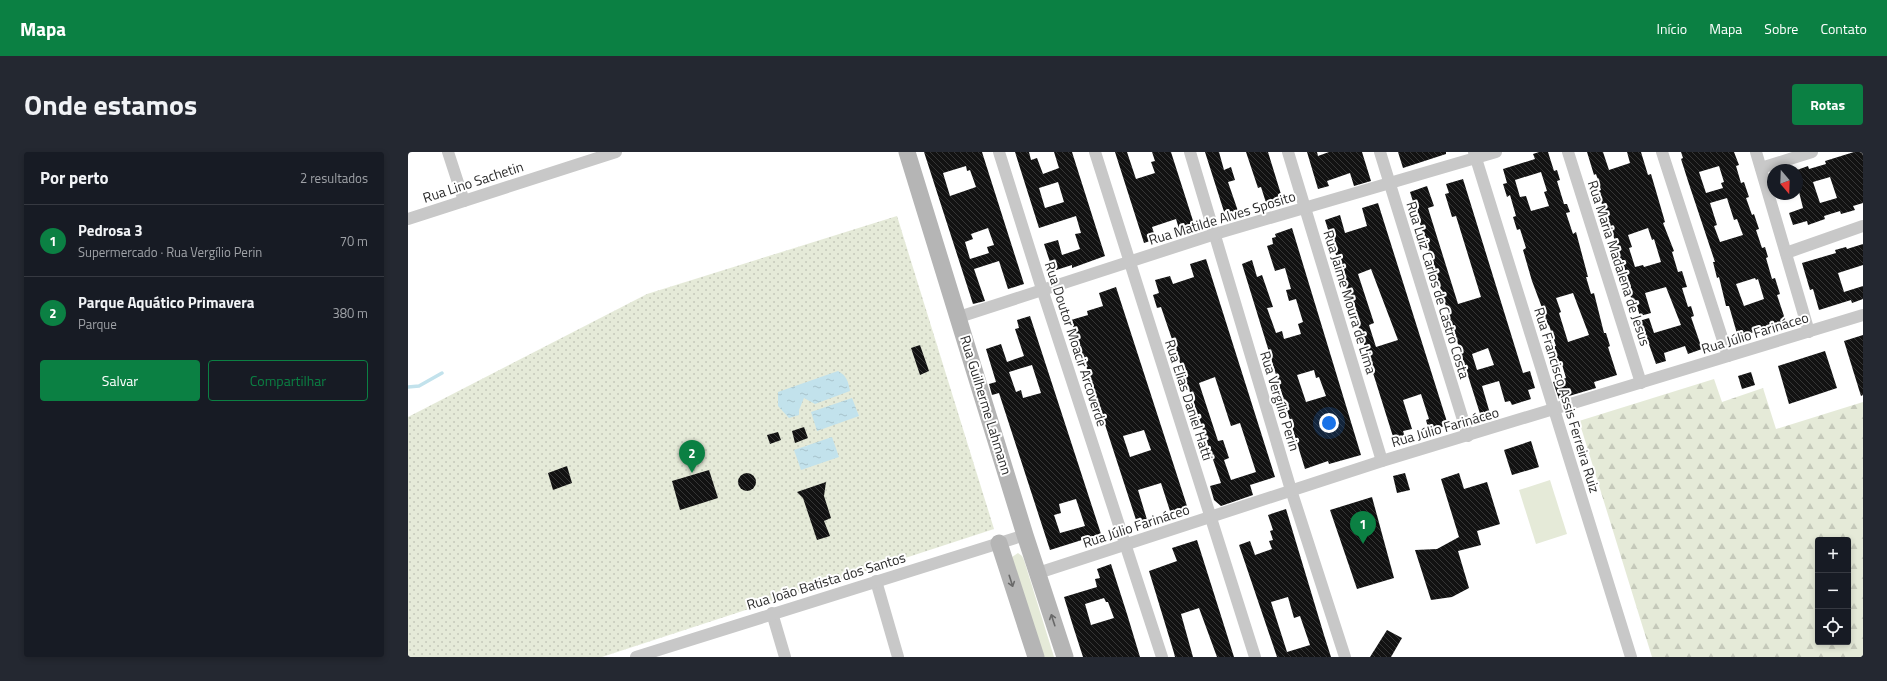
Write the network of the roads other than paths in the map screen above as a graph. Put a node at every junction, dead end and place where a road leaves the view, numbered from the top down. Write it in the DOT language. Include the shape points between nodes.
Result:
graph roads {
  1 [pos="448,152"];
  2 [pos="616,152"];
  3 [pos="907,152"];
  4 [pos="999,152"];
  5 [pos="1095,152"];
  6 [pos="1190,152"];
  7 [pos="1288,152"];
  8 [pos="1380,152"];
  9 [pos="1496,152"];
  10 [pos="1568,152"];
  11 [pos="1662,152"];
  12 [pos="1756,152"];
  13 [pos="1812,152"];
  14 [pos="1475,155"];
  15 [pos="1761,168"];
  16 [pos="1390,184"];
  17 [pos="464,201"];
  18 [pos="1305,208"];
  19 [pos="408,219"];
  20 [pos="1863,226"];
  21 [pos="1215,234"];
  22 [pos="1786,253"];
  23 [pos="1130,263"];
  24 [pos="1042,289"];
  25 [pos="1863,315"];
  26 [pos="959,317"];
  27 [pos="1809,332"];
  28 [pos="1728,356"];
  29 [pos="1641,383"];
  30 [pos="1554,410"];
  31 [pos="1468,436"];
  32 [pos="1382,461"];
  33 [pos="1291,490"];
  34 [pos="1211,518"];
  35 [pos="1025,535"];
  36 [pos="999,544"];
  37 [pos="1126,546"];
  38 [pos="1038,573"];
  39 [pos="876,581"];
  40 [pos="772,613"];
  41 [pos="669,652"];
  42 [pos="636,657"];
  43 [pos="785,657"];
  44 [pos="898,657"];
  45 [pos="1036,657"];
  46 [pos="1065,657"];
  47 [pos="1162,657"];
  48 [pos="1255,657"];
  49 [pos="1345,657"];
  50 [pos="1631,657"];
  1 -- 17 [label="street"];
  2 -- 17 [label="street, Rua Lino Sachetin"];
  3 -- 26 [label="street, Rua Guilherme Lahmann"];
  4 -- 24 [label="street, Rua Doutor Moacir Arcoverde"];
  5 -- 23 [label="street, Rua Elias Daniel Hatti"];
  6 -- 21 [label="street, Rua Vergílio Perin"];
  7 -- 18 [label="street, Rua Jaime Moura de Lima"];
  8 -- 16 [label="street, Rua Luiz Carlos de Castro Costa"];
  9 -- 14 [label="street, Rua Matilde Alves Sposito"];
  10 -- 29 [label="street, Rua Maria Madalena de Jesus"];
  11 -- 28 [label="street"];
  12 -- 15 [label="street"];
  13 -- 15 [label="street"];
  14 -- 16 [label="street, Rua Matilde Alves Sposito"];
  14 -- 30 [label="street, Rua Francisco Assis Ferreira Ruiz"];
  15 -- 22 [label="street"];
  16 -- 18 [label="street, Rua Matilde Alves Sposito"];
  16 -- 31 [label="street, Rua Luiz Carlos de Castro Costa"];
  17 -- 19 [label="street, Rua Lino Sachetin"];
  18 -- 21 [label="street, Rua Matilde Alves Sposito"];
  18 -- 32 [label="street, Rua Jaime Moura de Lima"];
  20 -- 22 [label="street"];
  21 -- 23 [label="street, Rua Matilde Alves Sposito"];
  21 -- 33 [label="street, Rua Vergílio Perin"];
  22 -- 27 [label="street"];
  23 -- 24 [label="street, Rua Matilde Alves Sposito"];
  23 -- 34 [label="street, Rua Elias Daniel Hatti"];
  24 -- 26 [label="street, Rua Matilde Alves Sposito"];
  24 -- 37 [label="street, Rua Doutor Moacir Arcoverde"];
  25 -- 27 [label="street, Rua Júlio Farináceo"];
  26 -- 35 [label="street, Rua Guilherme Lahmann"];
  27 -- 28 [label="street, Rua Júlio Farináceo"];
  28 -- 29 [label="street, Rua Júlio Farináceo"];
  29 -- 30 [label="street, Rua Júlio Farináceo"];
  30 -- 31 [label="street, Rua Júlio Farináceo"];
  30 -- 50 [label="street, Rua Francisco Assis Ferreira Ruiz"];
  31 -- 32 [label="street, Rua Júlio Farináceo"];
  32 -- 33 [label="street, Rua Júlio Farináceo"];
  33 -- 34 [label="street, Rua Júlio Farináceo"];
  33 -- 49 [label="street, Rua Vergílio Perin"];
  34 -- 37 [label="street, Rua Júlio Farináceo"];
  34 -- 48 [label="street, Rua Elias Daniel Hatti"];
  35 -- 36 [label="street, Rua João Batista dos Santos"];
  35 -- 38 [label="street, Rua Guilherme Lahmann"];
  36 -- 39 [label="street, Rua João Batista dos Santos"];
  36 -- 45 [label="street, one-way"];
  37 -- 38 [label="street, Rua Júlio Farináceo"];
  37 -- 47 [label="street, Rua Doutor Moacir Arcoverde"];
  46 -- 38 [label="street, Rua Guilherme Lahmann, one-way"];
  39 -- 40 [label="street, Rua João Batista dos Santos"];
  39 -- 44 [label="street"];
  40 -- 41 [label="street, Rua João Batista dos Santos"];
  40 -- 43 [label="street"];
  41 -- 42 [label="street, Rua João Batista dos Santos"];
}
